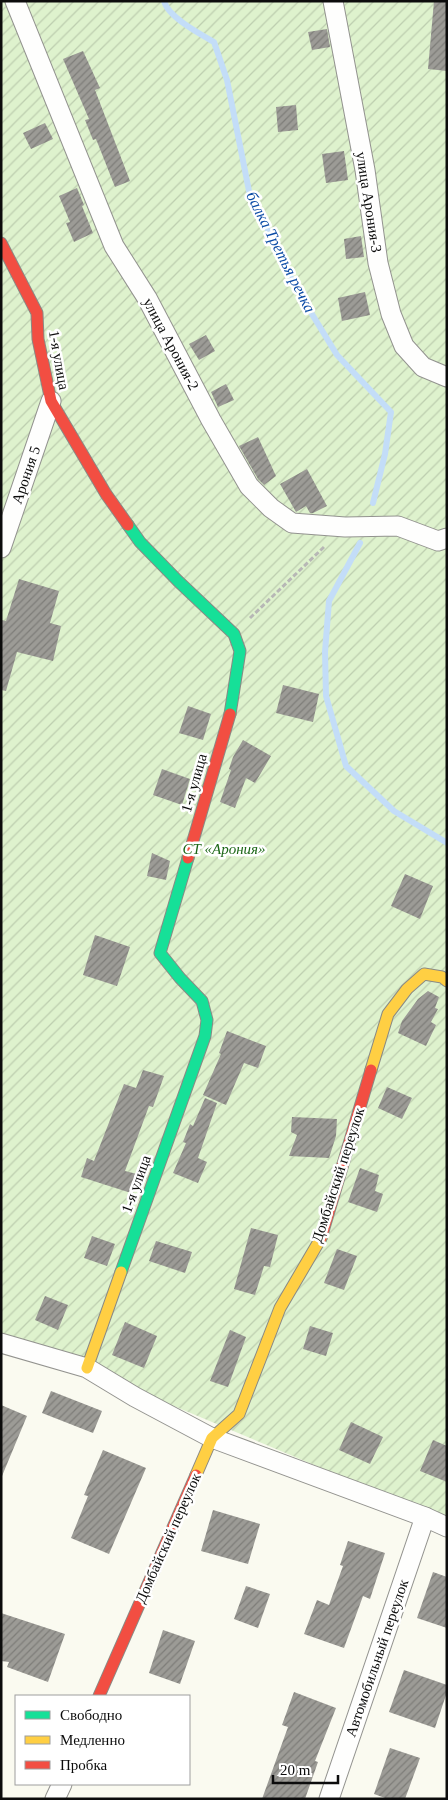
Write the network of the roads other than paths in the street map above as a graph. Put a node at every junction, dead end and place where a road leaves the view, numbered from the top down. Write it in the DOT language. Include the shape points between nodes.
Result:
graph roads {
  1 [pos="15,1"];
  2 [pos="333,1"];
  3 [pos="1,243"];
  4 [pos="447,377"];
  5 [pos="51,401"];
  6 [pos="447,538"];
  7 [pos="1,548"];
  8 [pos="447,981"];
  9 [pos="1,1343"];
  10 [pos="87,1368"];
  11 [pos="212,1438"];
  12 [pos="425,1517"];
  13 [pos="447,1526"];
  14 [pos="99,1695"];
  15 [pos="62,1785"];
  16 [pos="55,1799"];
  17 [pos="329,1799"];
  1 -- 6 [label="street, улица Арония-2" via="114,246 151,305 249,486 271,508 292,522 398,526 438,541"];
  2 -- 4 [label="street, улица Арония-3" via="365,170 378,263 391,314 404,346 423,367"];
  3 -- 5 [label="street, 1-я улица" via="37,313 38,339"];
  5 -- 7 [label="street, Арония 5"];
  5 -- 10 [label="street, 1-я улица" via="106,494 140,542 234,634 240,650 230,713 160,953 202,1001 207,1020 205,1036"];
  8 -- 11 [label="street, Домбайский переулок" via="424,974 407,989 388,1014 321,1238 280,1308 239,1414"];
  9 -- 10 [label="street"];
  10 -- 11 [label="street"];
  11 -- 12 [label="street"];
  11 -- 14 [label="street, Домбайский переулок"];
  12 -- 13 [label="street"];
  12 -- 17 [label="street, Автомобильный переулок"];
  15 -- 16 [label="street"];
}
